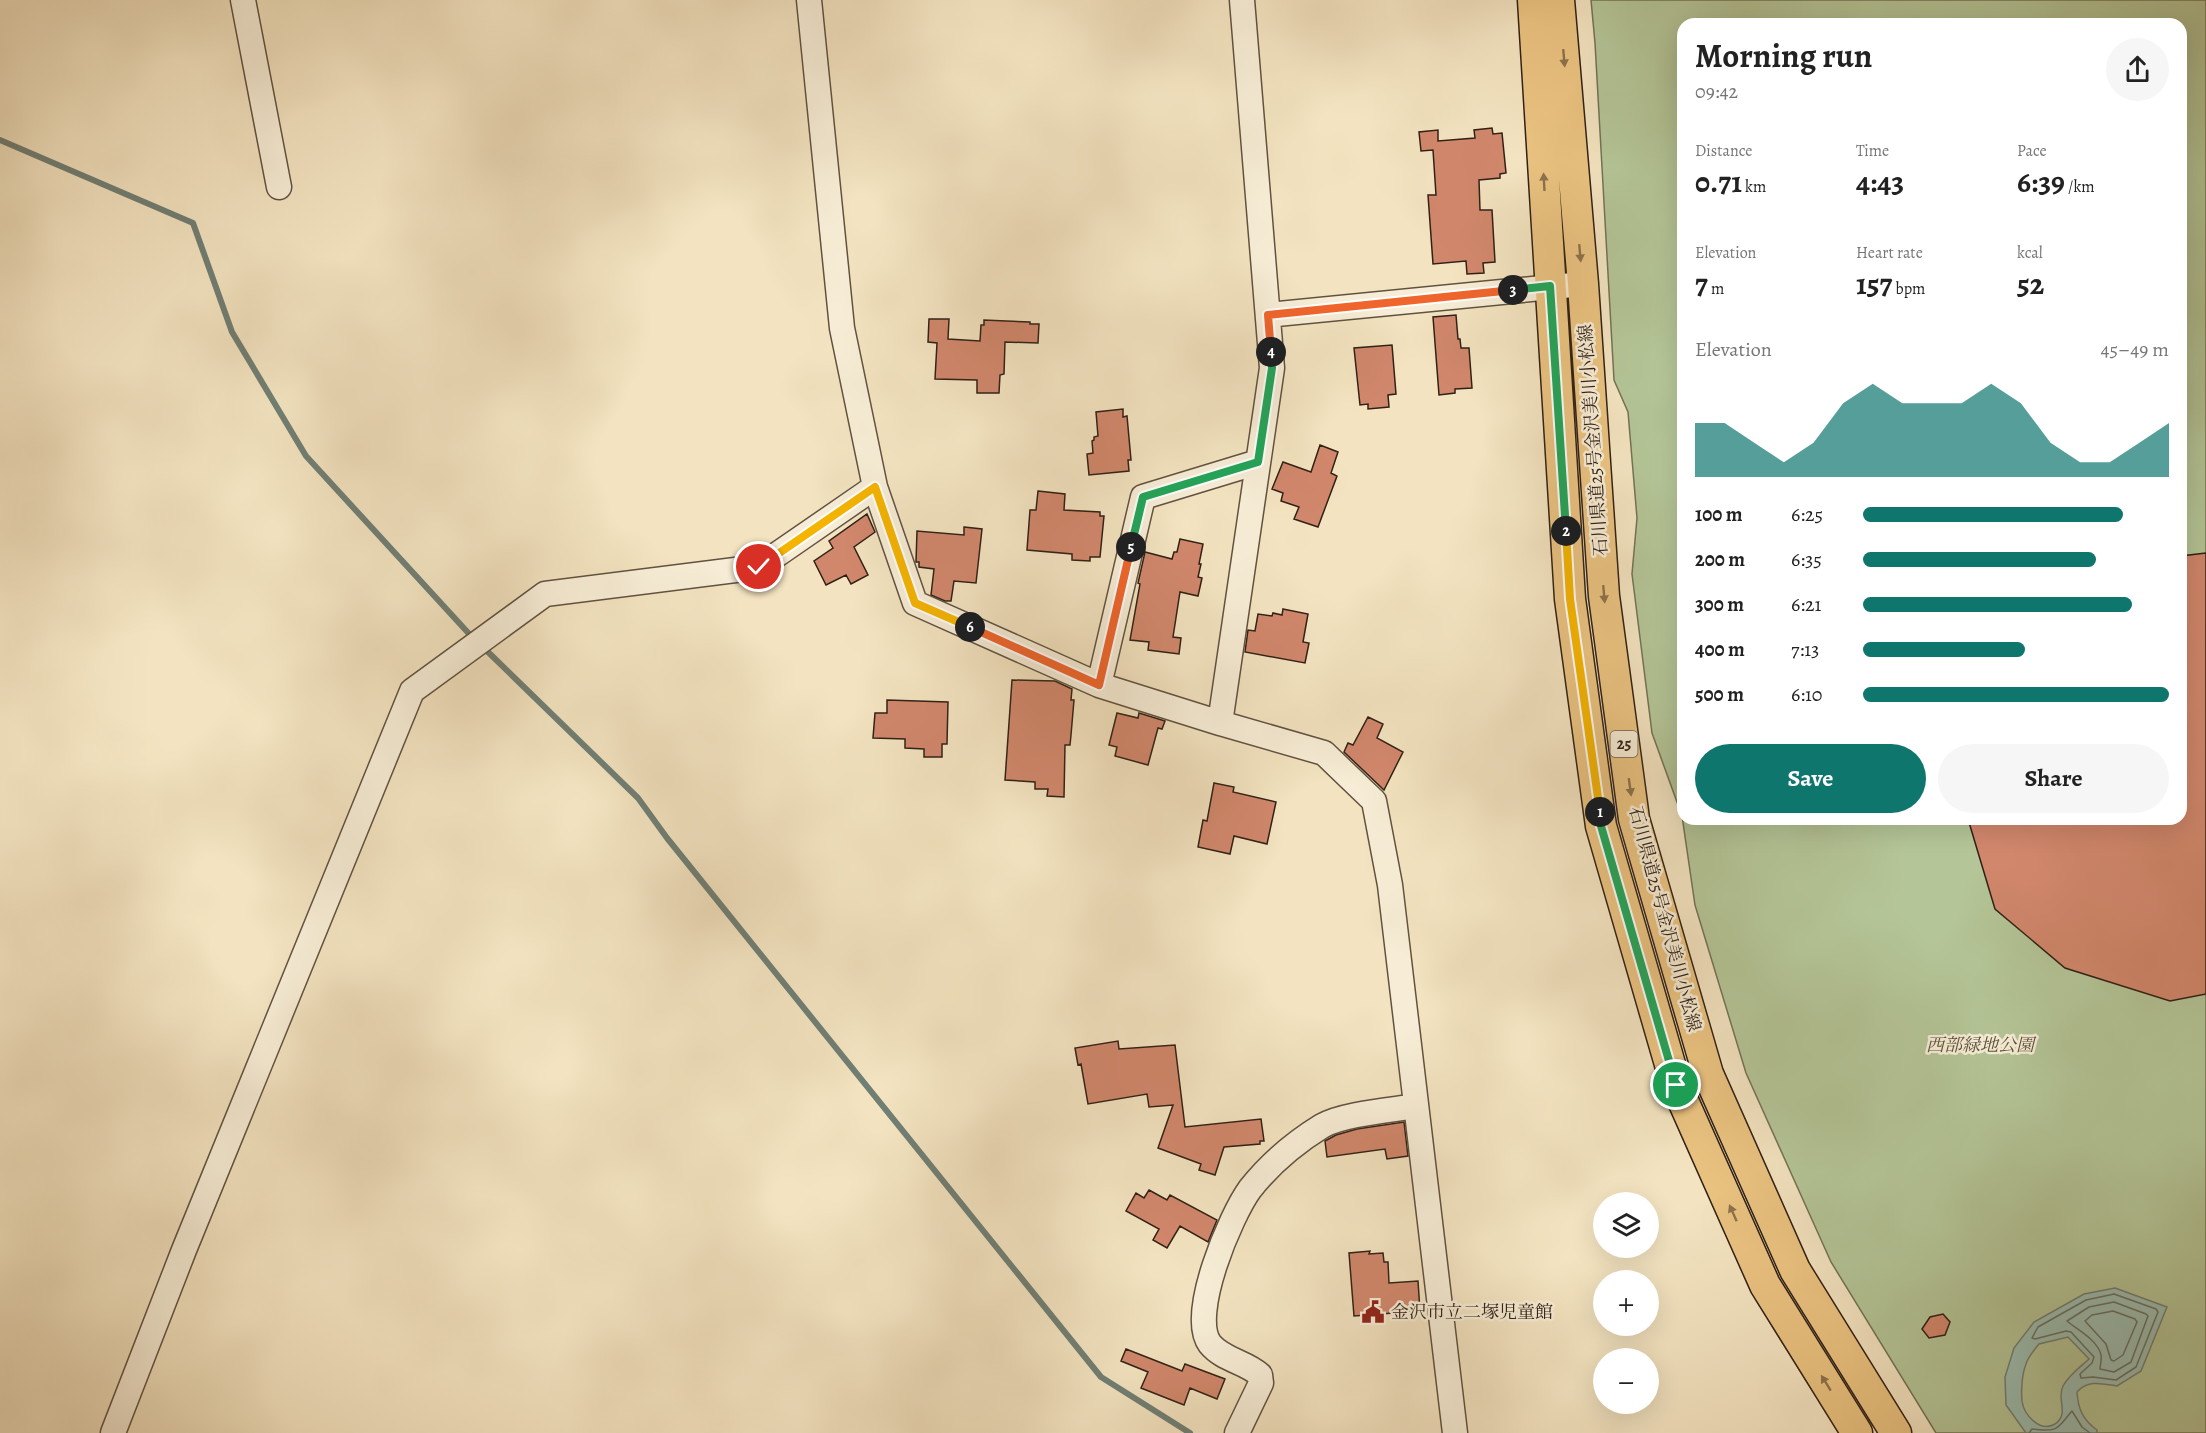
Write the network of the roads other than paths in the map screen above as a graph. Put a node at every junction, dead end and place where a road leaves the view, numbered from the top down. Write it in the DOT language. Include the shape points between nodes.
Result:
graph roads {
  1 [pos="243,0"];
  2 [pos="809,0"];
  3 [pos="1242,0"];
  4 [pos="1533,0"];
  5 [pos="1559,0"];
  6 [pos="279,187"];
  7 [pos="1583,284"];
  8 [pos="1550,286"];
  9 [pos="1268,315"];
  10 [pos="1258,462"];
  11 [pos="875,487"];
  12 [pos="1099,685"];
  13 [pos="1220,723"];
  14 [pos="1416,1106"];
  15 [pos="113,1433"];
  16 [pos="1237,1433"];
  17 [pos="1455,1433"];
  18 [pos="1857,1433"];
  19 [pos="1896,1433"];
  1 -- 6 [label="street"];
  2 -- 11 [label="street" via="842,328"];
  3 -- 9 [label="street"];
  8 -- 4 [label="main road, 石川県道25号金沢美川小松線 / 25, one-way"];
  5 -- 7 [label="main road, 石川県道25号金沢美川小松線 / 25, one-way"];
  7 -- 8 [label="street"];
  7 -- 19 [label="main road, 石川県道25号金沢美川小松線 / 25, one-way" via="1604,596 1634,819 1708,1074 1795,1270"];
  8 -- 9 [label="street"];
  18 -- 8 [label="main road, 石川県道25号金沢美川小松線 / 25, one-way" via="1765,1285 1676,1085 1601,826 1570,599"];
  9 -- 10 [label="street" via="1272,368"];
  10 -- 12 [label="street" via="1143,497"];
  10 -- 13 [label="street"];
  11 -- 12 [label="street" via="915,603"];
  11 -- 15 [label="street" via="759,567 545,594 412,691"];
  12 -- 13 [label="street"];
  13 -- 14 [label="street" via="1324,753 1374,801 1390,885"];
  14 -- 16 [label="street" via="1324,1124 1285,1153 1250,1190 1216,1256 1204,1322 1210,1343 1260,1376 1261,1383"];
  14 -- 17 [label="street"];
}
